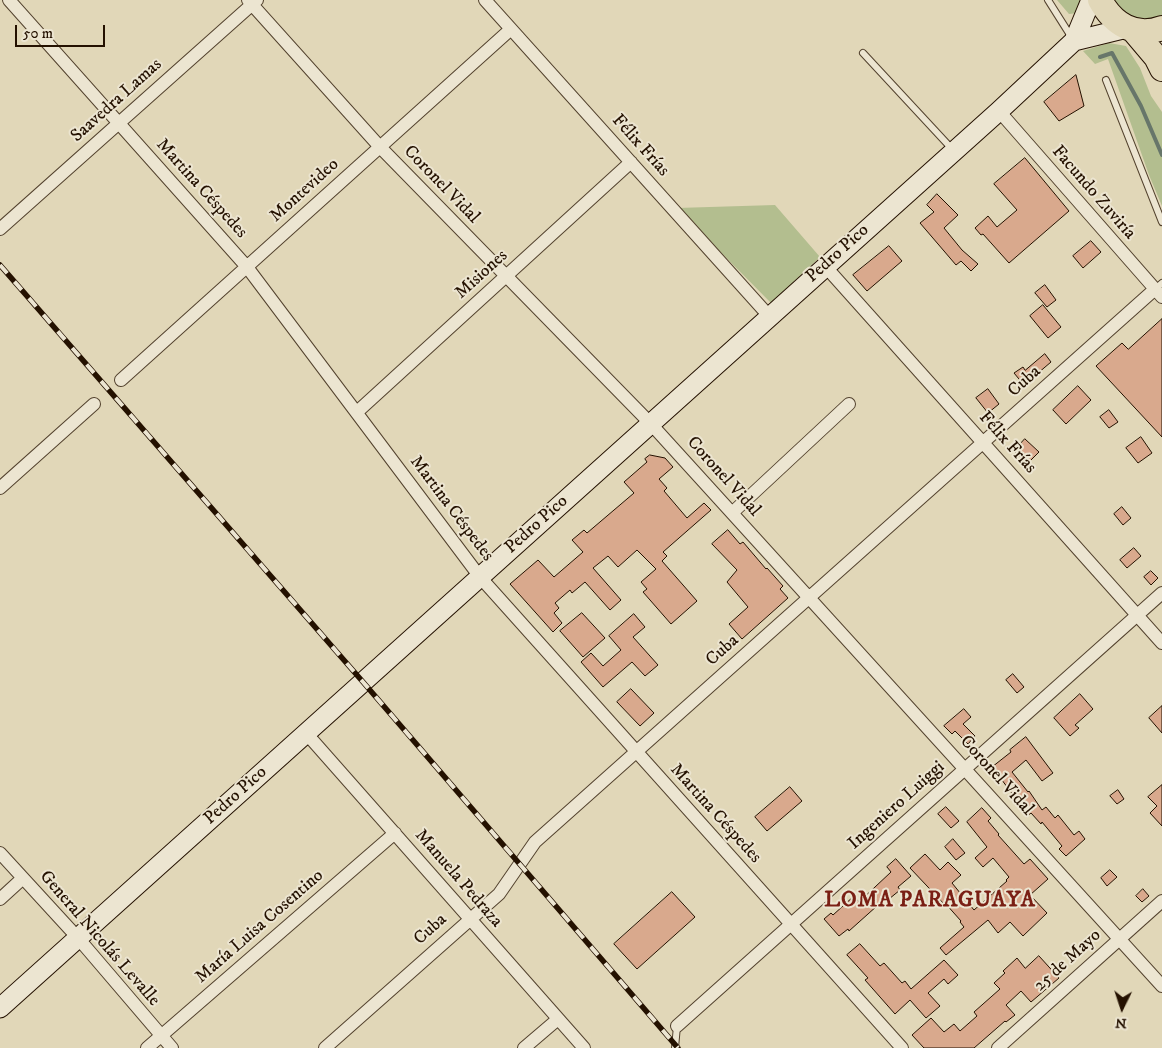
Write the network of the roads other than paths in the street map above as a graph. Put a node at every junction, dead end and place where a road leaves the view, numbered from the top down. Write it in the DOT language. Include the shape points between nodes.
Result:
graph roads {
  1 [pos="8,0"];
  2 [pos="485,0"];
  3 [pos="1048,0"];
  4 [pos="1091,0"];
  5 [pos="1100,0"];
  6 [pos="252,1"];
  7 [pos="1162,28"];
  8 [pos="512,29"];
  9 [pos="1131,29"];
  10 [pos="1074,41"];
  11 [pos="863,53"];
  12 [pos="1162,68"];
  13 [pos="1106,80"];
  14 [pos="999,111"];
  15 [pos="118,123"];
  16 [pos="380,147"];
  17 [pos="954,151"];
  18 [pos="631,162"];
  19 [pos="1162,222"];
  20 [pos="0,229"];
  21 [pos="825,266"];
  22 [pos="247,267"];
  23 [pos="506,276"];
  24 [pos="1159,290"];
  25 [pos="768,316"];
  26 [pos="122,380"];
  27 [pos="94,404"];
  28 [pos="849,404"];
  29 [pos="357,412"];
  30 [pos="651,424"];
  31 [pos="983,443"];
  32 [pos="0,488"];
  33 [pos="732,513"];
  34 [pos="480,577"];
  35 [pos="1162,593"];
  36 [pos="809,598"];
  37 [pos="1137,615"];
  38 [pos="1162,643"];
  39 [pos="306,733"];
  40 [pos="636,752"];
  41 [pos="965,768"];
  42 [pos="395,833"];
  43 [pos="0,853"];
  44 [pos="23,878"];
  45 [pos="0,899"];
  46 [pos="1162,901"];
  47 [pos="470,919"];
  48 [pos="791,924"];
  49 [pos="78,938"];
  50 [pos="1120,938"];
  51 [pos="1162,986"];
  52 [pos="0,1008"];
  53 [pos="558,1018"];
  54 [pos="677,1026"];
  55 [pos="161,1036"];
  56 [pos="147,1048"];
  57 [pos="172,1048"];
  58 [pos="325,1048"];
  59 [pos="524,1048"];
  60 [pos="584,1048"];
  61 [pos="675,1048"];
  62 [pos="902,1048"];
  63 [pos="998,1048"];
  1 -- 15 [label="street, Martina Céspedes"];
  2 -- 8 [label="street, Félix Frías"];
  3 -- 10 [label="lane"];
  4 -- 10 [label="street, Pedro Pico"];
  5 -- 9 [label="highway" via="1116,21"];
  6 -- 15 [label="street, Saavedra Lamas"];
  6 -- 16 [label="street, Coronel Vidal"];
  7 -- 9 [label="highway" via="1155,31"];
  8 -- 16 [label="street, Montevideo"];
  8 -- 18 [label="street, Félix Frías"];
  9 -- 10 [label="street, Pedro Pico"];
  9 -- 12 [label="highway"];
  10 -- 14 [label="street, Pedro Pico"];
  11 -- 17 [label="lane"];
  13 -- 19 [label="lane"];
  14 -- 17 [label="street, Pedro Pico"];
  14 -- 24 [label="street, Facundo Zuviría"];
  15 -- 20 [label="street, Saavedra Lamas"];
  15 -- 22 [label="street, Martina Céspedes"];
  16 -- 22 [label="street, Montevideo"];
  16 -- 23 [label="street, Coronel Vidal"];
  17 -- 21 [label="street, Pedro Pico"];
  18 -- 23 [label="street, Misiones"];
  18 -- 25 [label="street, Félix Frías"];
  21 -- 25 [label="street, Pedro Pico"];
  21 -- 31 [label="street, Félix Frías"];
  22 -- 26 [label="street, Montevideo"];
  22 -- 29 [label="street, Martina Céspedes"];
  23 -- 29 [label="street, Misiones"];
  23 -- 30 [label="street, Coronel Vidal"];
  24 -- 31 [label="street, Cuba"];
  25 -- 30 [label="street, Pedro Pico"];
  27 -- 32 [label="street"];
  28 -- 33 [label="street"];
  29 -- 34 [label="street, Martina Céspedes"];
  30 -- 33 [label="street, Coronel Vidal"];
  30 -- 34 [label="street, Pedro Pico"];
  31 -- 36 [label="street, Cuba"];
  31 -- 37 [label="street, Félix Frías"];
  33 -- 36 [label="street, Coronel Vidal"];
  34 -- 39 [label="street, Pedro Pico"];
  34 -- 40 [label="street, Martina Céspedes"];
  35 -- 37 [label="street, Ingeniero Luiggi"];
  36 -- 40 [label="street, Cuba"];
  36 -- 41 [label="street, Coronel Vidal"];
  37 -- 38 [label="street, Félix Frías"];
  37 -- 41 [label="street, Ingeniero Luiggi"];
  39 -- 42 [label="street, Manuela Pedraza"];
  39 -- 49 [label="street, Pedro Pico"];
  40 -- 47 [label="street, Cuba" via="535,842 499,894"];
  40 -- 48 [label="street, Martina Céspedes"];
  41 -- 48 [label="street, Ingeniero Luiggi"];
  41 -- 50 [label="street, Coronel Vidal"];
  42 -- 47 [label="street, Manuela Pedraza"];
  42 -- 55 [label="street, María Luisa Cosentino"];
  43 -- 44 [label="street, General Nicolás Levalle"];
  44 -- 45 [label="street"];
  44 -- 49 [label="street, General Nicolás Levalle"];
  46 -- 50 [label="street, 25 de Mayo"];
  47 -- 53 [label="street, Manuela Pedraza"];
  47 -- 58 [label="street, Cuba"];
  48 -- 54 [label="street, Ingeniero Luiggi"];
  48 -- 62 [label="street, Martina Céspedes"];
  49 -- 52 [label="street, Pedro Pico"];
  49 -- 55 [label="street, General Nicolás Levalle"];
  50 -- 51 [label="street, Coronel Vidal"];
  50 -- 63 [label="street, 25 de Mayo"];
  53 -- 59 [label="street"];
  53 -- 60 [label="street, Manuela Pedraza"];
  54 -- 61 [label="lane"];
  55 -- 56 [label="street, María Luisa Cosentino"];
  55 -- 57 [label="street, General Nicolás Levalle"];
}
